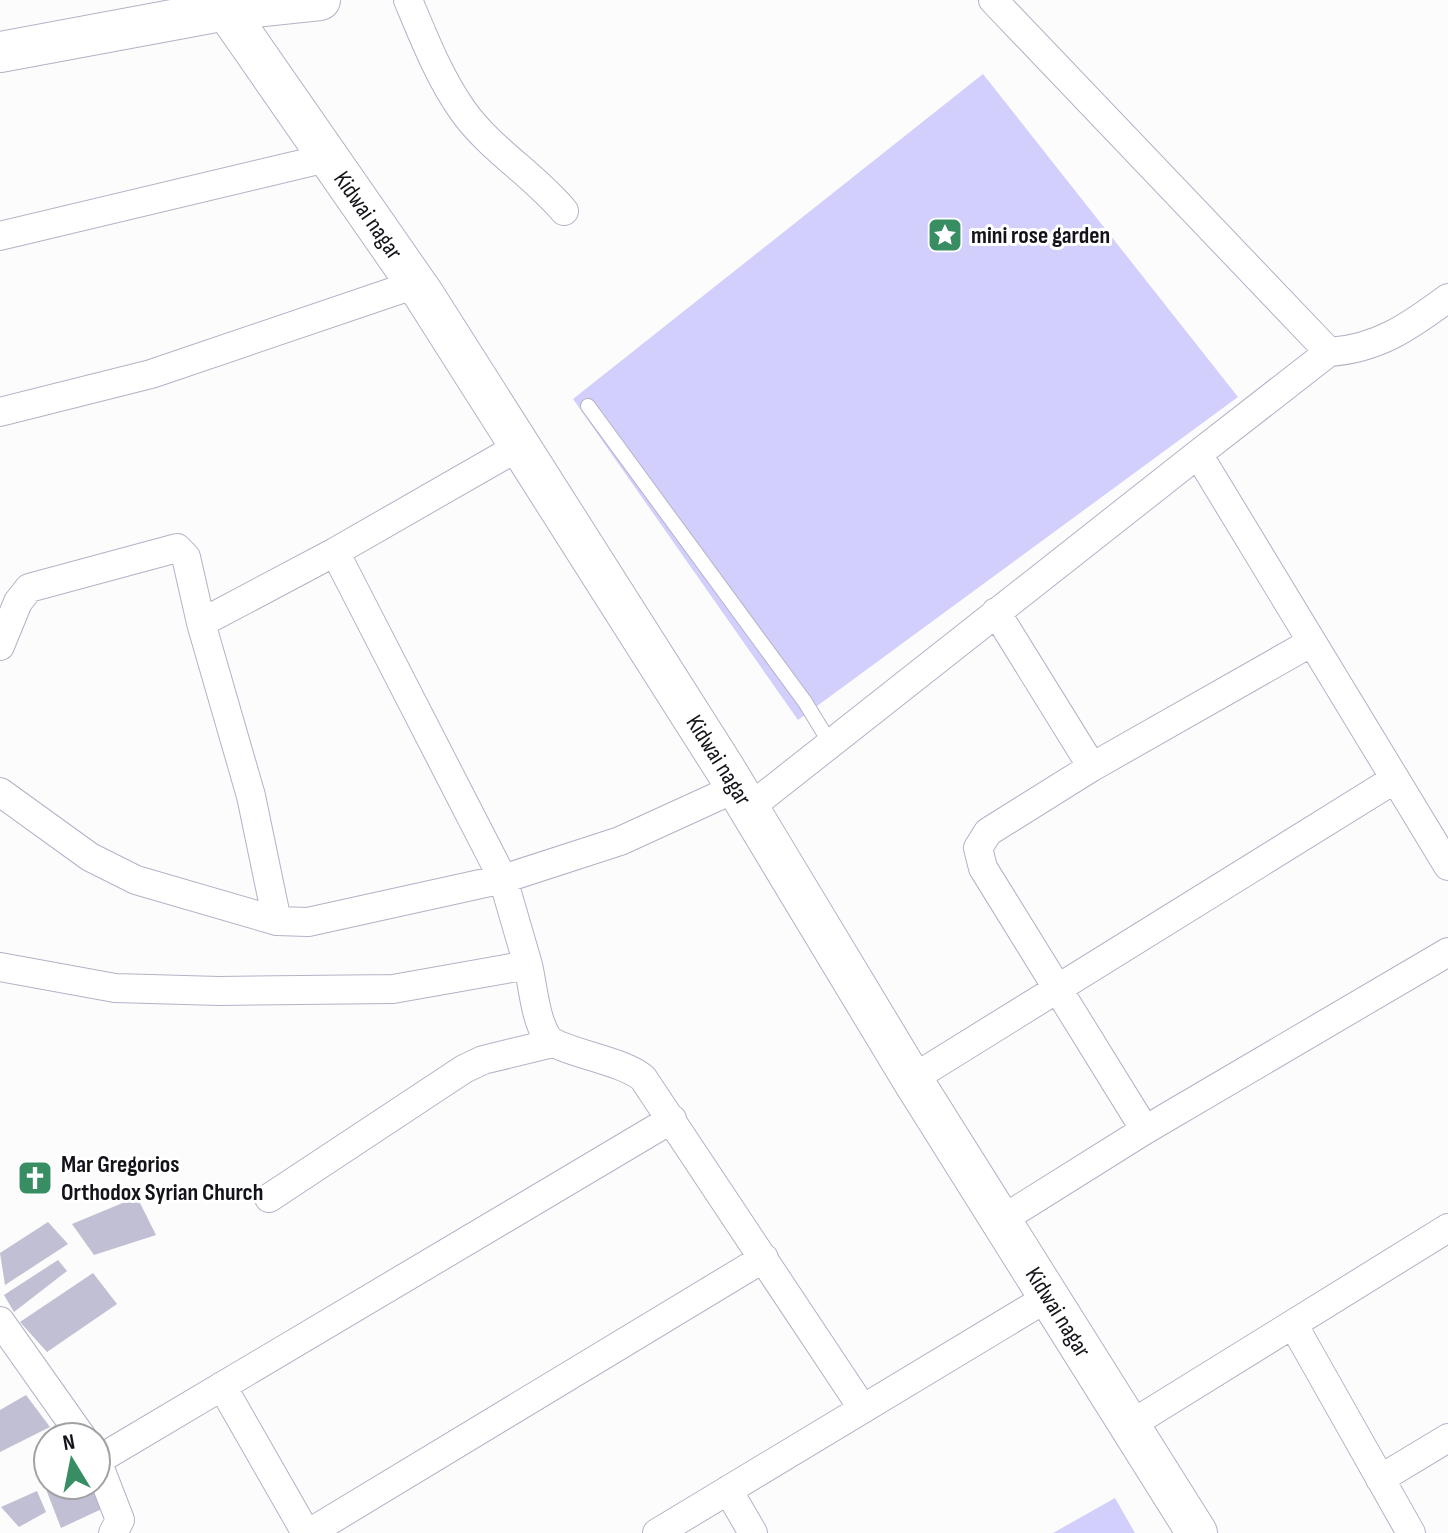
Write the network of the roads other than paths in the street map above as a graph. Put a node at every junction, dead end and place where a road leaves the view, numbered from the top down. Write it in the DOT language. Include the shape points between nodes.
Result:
graph roads {
  1 [pos="320,0"];
  2 [pos="408,0"];
  3 [pos="993,0"];
  4 [pos="223,5"];
  5 [pos="0,52"];
  6 [pos="327,158"];
  7 [pos="564,211"];
  8 [pos="0,236"];
  9 [pos="416,284"];
  10 [pos="1448,298"];
  11 [pos="1329,352"];
  12 [pos="588,406"];
  13 [pos="0,412"];
  14 [pos="518,447"];
  15 [pos="1198,454"];
  16 [pos="335,552"];
  17 [pos="996,612"];
  18 [pos="201,623"];
  19 [pos="1312,642"];
  20 [pos="0,646"];
  21 [pos="830,743"];
  22 [pos="1092,767"];
  23 [pos="1395,779"];
  24 [pos="0,792"];
  25 [pos="742,798"];
  26 [pos="1448,866"];
  27 [pos="503,879"];
  28 [pos="277,921"];
  29 [pos="1448,952"];
  30 [pos="528,965"];
  31 [pos="0,967"];
  32 [pos="1058,988"];
  33 [pos="553,1043"];
  34 [pos="912,1079"];
  35 [pos="672,1119"];
  36 [pos="1145,1130"];
  37 [pos="269,1198"];
  38 [pos="1003,1219"];
  39 [pos="1448,1228"];
  40 [pos="764,1258"];
  41 [pos="1050,1296"];
  42 [pos="0,1321"];
  43 [pos="1293,1324"];
  44 [pos="222,1386"];
  45 [pos="863,1409"];
  46 [pos="71,1421"];
  47 [pos="1130,1425"];
  48 [pos="1448,1438"];
  49 [pos="112,1450"];
  50 [pos="1380,1479"];
  51 [pos="728,1490"];
  52 [pos="112,1499"];
  53 [pos="113,1533"];
  54 [pos="308,1533"];
  55 [pos="657,1533"];
  56 [pos="753,1533"];
  57 [pos="1197,1533"];
  58 [pos="1411,1533"];
  1 -- 4 [label="street"];
  2 -- 7 [label="street" via="463,112"];
  3 -- 11 [label="street"];
  4 -- 5 [label="street"];
  4 -- 6 [label="street, Kidwai nagar"];
  6 -- 8 [label="street"];
  6 -- 9 [label="street, Kidwai nagar"];
  9 -- 13 [label="street" via="151,374"];
  9 -- 14 [label="street, Kidwai nagar"];
  10 -- 11 [label="street" via="1377,343"];
  11 -- 15 [label="street"];
  12 -- 21 [label="lane"];
  14 -- 16 [label="street"];
  14 -- 25 [label="street, Kidwai nagar"];
  15 -- 17 [label="street"];
  15 -- 19 [label="street"];
  16 -- 18 [label="street"];
  16 -- 27 [label="street"];
  17 -- 21 [label="street"];
  17 -- 22 [label="street"];
  18 -- 20 [label="street" via="186,557 177,548 29,588"];
  18 -- 28 [label="street" via="251,796"];
  19 -- 22 [label="street"];
  19 -- 23 [label="street"];
  21 -- 25 [label="street"];
  22 -- 32 [label="street" via="988,832 978,848 983,868"];
  23 -- 26 [label="street"];
  23 -- 32 [label="street"];
  24 -- 28 [label="street" via="90,857 136,880"];
  25 -- 27 [label="street"];
  25 -- 34 [label="street, Kidwai nagar"];
  27 -- 28 [label="street" via="331,918"];
  27 -- 30 [label="street"];
  29 -- 36 [label="street"];
  30 -- 31 [label="street" via="393,989 219,991 115,988"];
  30 -- 33 [label="street" via="544,1029"];
  32 -- 34 [label="street"];
  32 -- 36 [label="street"];
  33 -- 35 [label="street" via="634,1070"];
  33 -- 37 [label="street" via="464,1069"];
  34 -- 38 [label="street, Kidwai nagar"];
  35 -- 40 [label="street"];
  35 -- 44 [label="street"];
  36 -- 38 [label="street"];
  38 -- 41 [label="street, Kidwai nagar"];
  39 -- 43 [label="street"];
  40 -- 45 [label="street"];
  40 -- 54 [label="street"];
  41 -- 45 [label="street"];
  41 -- 47 [label="street, Kidwai nagar"];
  42 -- 46 [label="street"];
  43 -- 47 [label="street"];
  43 -- 50 [label="street"];
  44 -- 49 [label="street"];
  44 -- 54 [label="street"];
  45 -- 51 [label="street"];
  47 -- 57 [label="street, Kidwai nagar"];
  48 -- 50 [label="street"];
  50 -- 58 [label="street"];
  51 -- 55 [label="street"];
  51 -- 56 [label="street"];
  52 -- 53 [label="street" via="120,1520"];
}
